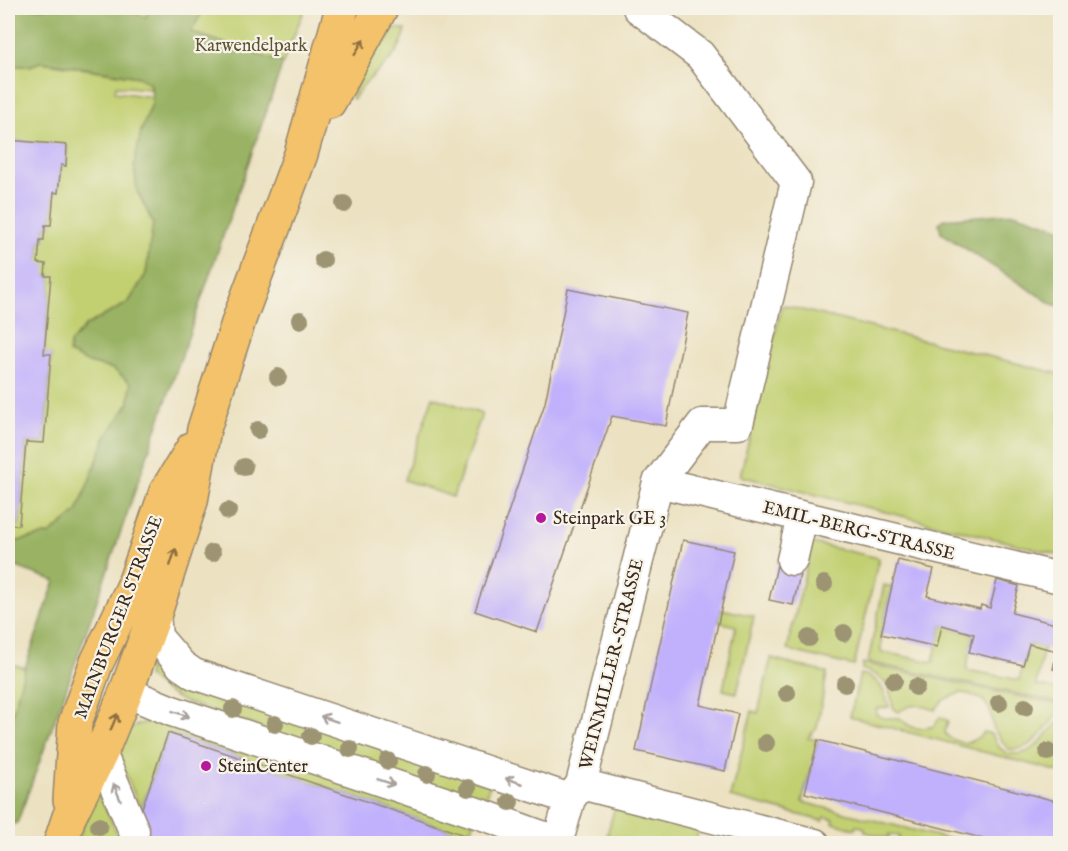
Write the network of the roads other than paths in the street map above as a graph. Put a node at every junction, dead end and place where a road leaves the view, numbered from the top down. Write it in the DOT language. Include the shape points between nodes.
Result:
graph roads {
  1 [pos="342,8"];
  2 [pos="381,8"];
  3 [pos="638,8"];
  4 [pos="301,154"];
  5 [pos="204,429"];
  6 [pos="658,482"];
  7 [pos="802,517"];
  8 [pos="792,560"];
  9 [pos="1060,578"];
  10 [pos="133,587"];
  11 [pos="155,613"];
  12 [pos="126,692"];
  13 [pos="101,753"];
  14 [pos="575,791"];
  15 [pos="65,830"];
  16 [pos="134,831"];
  17 [pos="734,833"];
  18 [pos="557,843"];
  19 [pos="815,843"];
  1 -- 4 [label="main road, MAINBURGER STRASSE"];
  4 -- 2 [label="main road, MAINBURGER STRASSE, one-way"];
  3 -- 6 [label="street" via="700,55 796,182 738,424 702,424"];
  4 -- 5 [label="main road, MAINBURGER STRASSE" via="240,317"];
  5 -- 10 [label="main road, MAINBURGER STRASSE" via="166,492"];
  11 -- 5 [label="main road, MAINBURGER STRASSE, one-way" via="191,501"];
  6 -- 7 [label="street, EMIL-BERG-STRASSE"];
  6 -- 14 [label="street, WEINMILLER-STRASSE"];
  7 -- 8 [label="street"];
  7 -- 9 [label="street, EMIL-BERG-STRASSE"];
  10 -- 12 [label="main road" via="119,664"];
  10 -- 15 [label="main road, MAINBURGER STRASSE" via="96,664 75,723"];
  11 -- 12 [label="main road, MAINBURGER STRASSE"];
  14 -- 11 [label="street, one-way" via="194,674 175,660 157,637"];
  13 -- 12 [label="main road, MAINBURGER STRASSE, one-way"];
  12 -- 18 [label="street, one-way"];
  13 -- 15 [label="main road, MAINBURGER STRASSE"];
  16 -- 13 [label="street, one-way"];
  14 -- 17 [label="street"];
  14 -- 18 [label="street, WEINMILLER-STRASSE"];
  17 -- 19 [label="street"];
}
